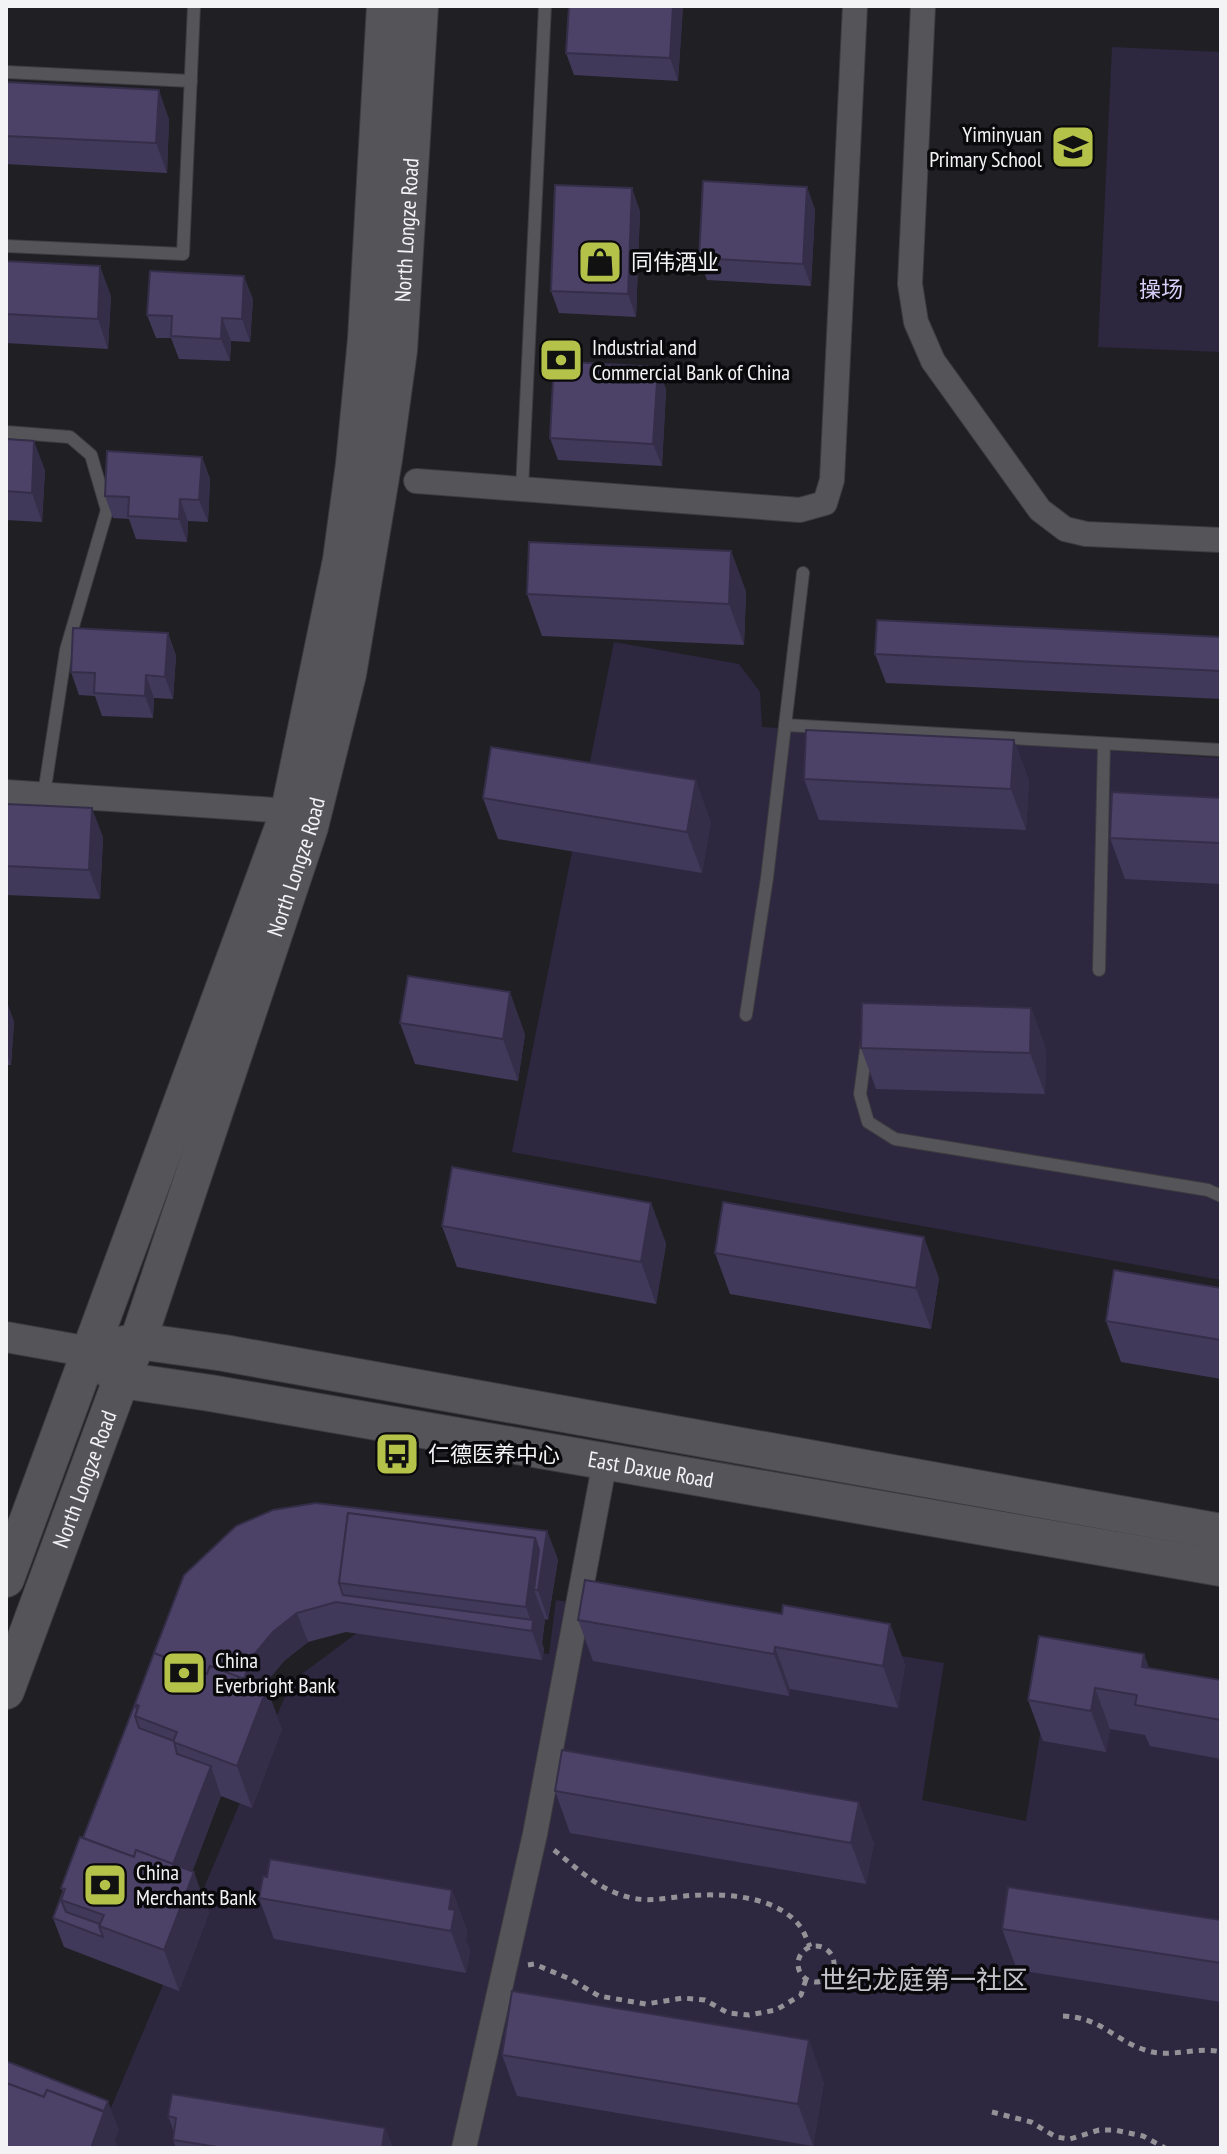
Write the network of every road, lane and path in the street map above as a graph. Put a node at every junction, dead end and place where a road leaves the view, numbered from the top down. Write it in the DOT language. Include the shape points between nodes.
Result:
graph roads {
  1 [pos="194,6"];
  2 [pos="385,6"];
  3 [pos="420,6"];
  4 [pos="545,6"];
  5 [pos="855,6"];
  6 [pos="923,6"];
  7 [pos="6,72"];
  8 [pos="191,81"];
  9 [pos="6,246"];
  10 [pos="6,432"];
  11 [pos="416,481"];
  12 [pos="522,489"];
  13 [pos="1221,540"];
  14 [pos="803,573"];
  15 [pos="785,725"];
  16 [pos="1104,744"];
  17 [pos="1221,750"];
  18 [pos="6,792"];
  19 [pos="44,794"];
  20 [pos="300,819"];
  21 [pos="1099,970"];
  22 [pos="746,1015"];
  23 [pos="868,1033"];
  24 [pos="1221,1196"];
  25 [pos="6,1337"];
  26 [pos="138,1341"];
  27 [pos="90,1352"];
  28 [pos="121,1380"];
  29 [pos="605,1461"];
  30 [pos="1221,1532"];
  31 [pos="1221,1568"];
  32 [pos="6,1579"];
  33 [pos="6,1691"];
  34 [pos="535,1834"];
  35 [pos="810,1947"];
  36 [pos="505,1967"];
  37 [pos="806,1979"];
  38 [pos="1063,2016"];
  39 [pos="1221,2052"];
  40 [pos="992,2112"];
  41 [pos="464,2148"];
  42 [pos="1165,2148"];
  1 -- 8 [label="lane"];
  2 -- 20 [label="main road, North Longze Road" via="354,464"];
  3 -- 20 [label="main road, North Longze Road" via="399,350 386,444 348,674"];
  4 -- 12 [label="lane"];
  5 -- 12 [label="street" via="832,480 825,503 800,510"];
  6 -- 13 [label="street" via="910,284 916,322 933,361 1040,510 1065,529"];
  7 -- 8 [label="lane"];
  8 -- 9 [label="lane" via="183,254"];
  10 -- 19 [label="lane" via="70,437 91,455 107,510 66,650"];
  11 -- 12 [label="street"];
  14 -- 15 [label="lane"];
  15 -- 16 [label="lane"];
  15 -- 22 [label="lane"];
  16 -- 17 [label="lane"];
  16 -- 21 [label="lane"];
  18 -- 19 [label="street"];
  19 -- 20 [label="street"];
  20 -- 26 [label="main road, North Longze Road"];
  20 -- 27 [label="main road, North Longze Road"];
  23 -- 24 [label="lane" via="860,1094 868,1122 895,1139"];
  25 -- 27 [label="street, East Daxue Road"];
  26 -- 27 [label="main road, East Daxue Road"];
  26 -- 28 [label="main road, North Longze Road"];
  26 -- 30 [label="main road, East Daxue Road"];
  27 -- 28 [label="main road"];
  27 -- 32 [label="main road, North Longze Road"];
  28 -- 29 [label="main road, East Daxue Road"];
  28 -- 33 [label="main road, North Longze Road"];
  29 -- 31 [label="main road, East Daxue Road"];
  29 -- 34 [label="street"];
  34 -- 35 [label="path" via="599,1887 634,1899 700,1895 775,1906 799,1925"];
  34 -- 36 [label="street"];
  35 -- 37 [label="path" via="798,1965"];
  35 -- 37 [label="path" via="827,1950 834,1966 824,1980"];
  36 -- 37 [label="path" via="534,1964 599,1996 646,2004 705,2000 728,2013 749,2015 789,2003 801,1995"];
  36 -- 41 [label="street"];
  38 -- 39 [label="path" via="1097,2023 1144,2050"];
  40 -- 42 [label="path" via="1031,2122 1056,2137 1115,2130"];
}
